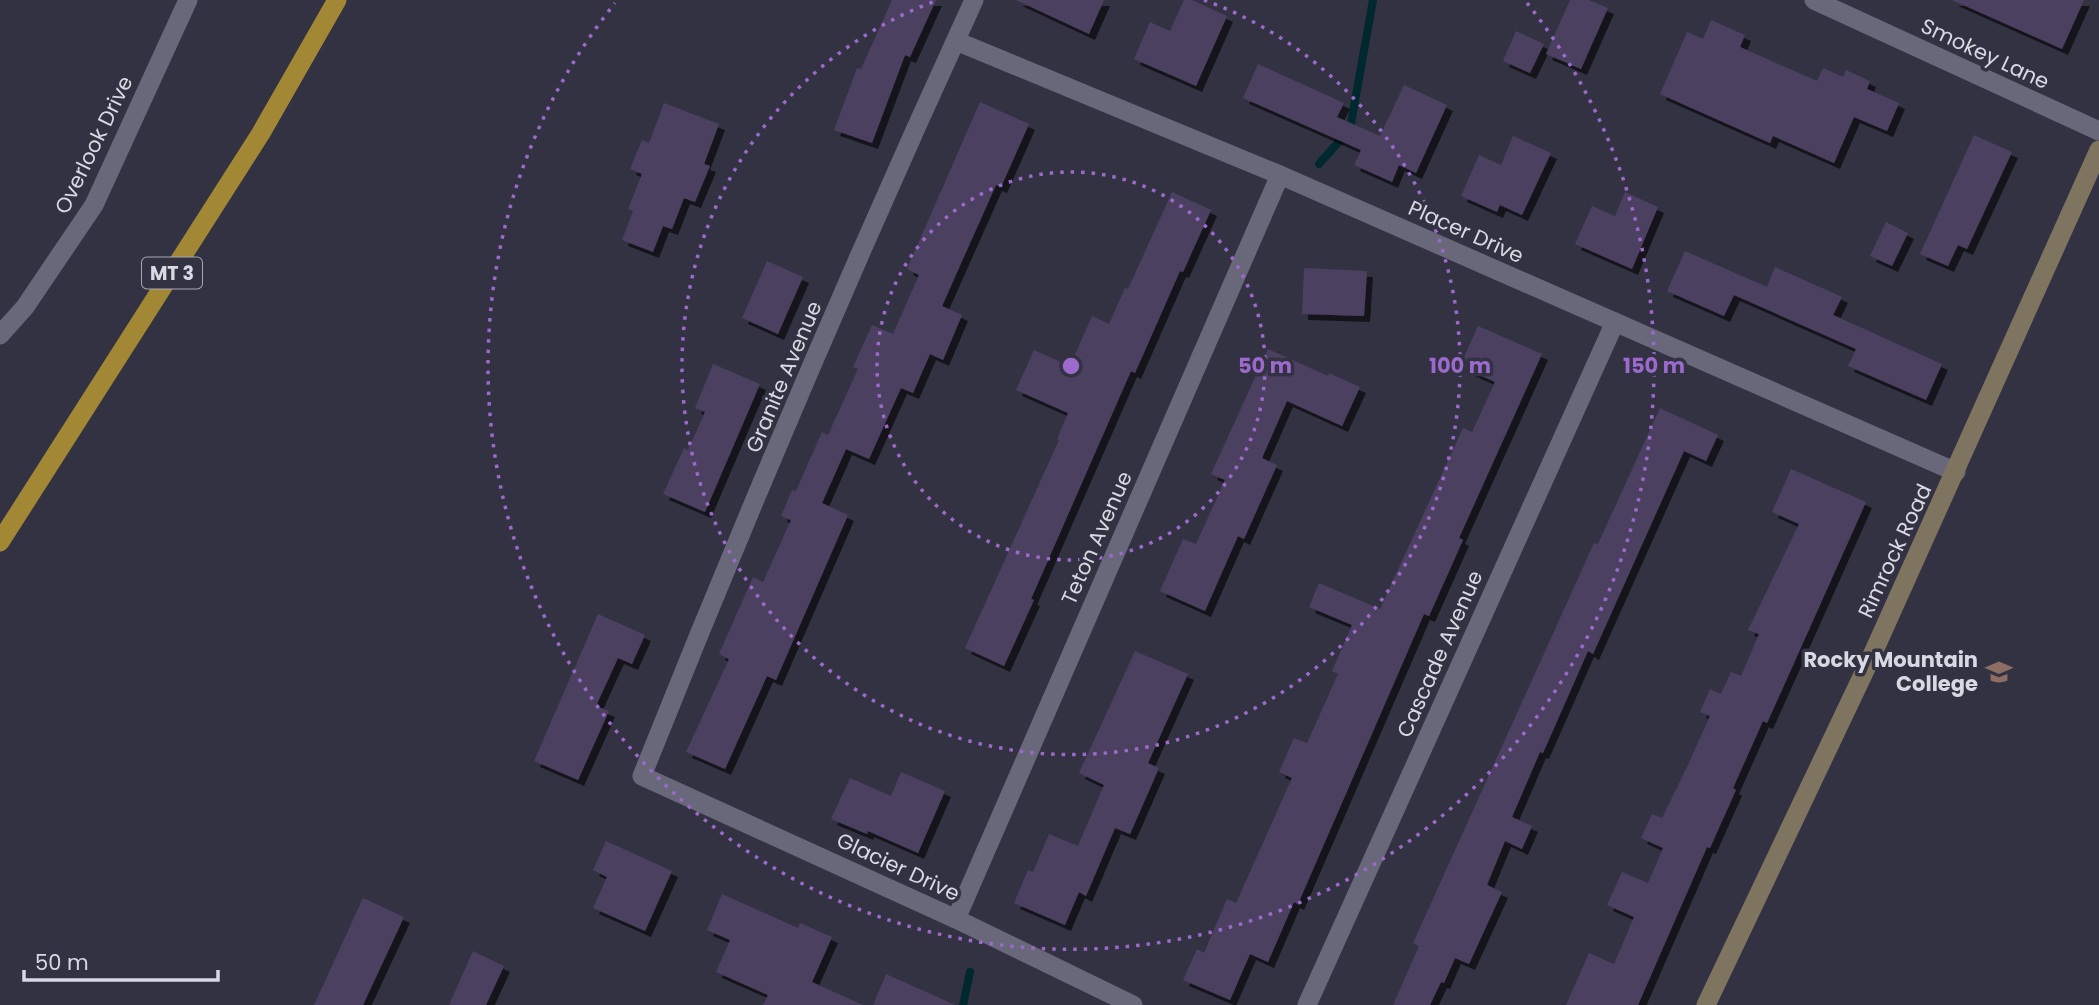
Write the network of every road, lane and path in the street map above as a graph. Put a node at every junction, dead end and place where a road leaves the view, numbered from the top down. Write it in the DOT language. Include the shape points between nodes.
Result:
graph roads {
  1 [pos="188,0"];
  2 [pos="337,0"];
  3 [pos="974,0"];
  4 [pos="1814,0"];
  5 [pos="956,41"];
  6 [pos="2099,131"];
  7 [pos="2099,150"];
  8 [pos="1280,175"];
  9 [pos="1615,322"];
  10 [pos="0,335"];
  11 [pos="1956,472"];
  12 [pos="0,542"];
  13 [pos="642,775"];
  14 [pos="956,919"];
  15 [pos="1133,1005"];
  16 [pos="1307,1005"];
  17 [pos="1706,1005"];
  1 -- 10 [label="street, Overlook Drive" via="94,205 25,307"];
  2 -- 12 [label="highway, MT 3" via="261,133"];
  3 -- 5 [label="street, Granite Avenue"];
  4 -- 6 [label="street, Smokey Lane"];
  5 -- 8 [label="street, Placer Drive"];
  5 -- 13 [label="street, Granite Avenue" via="704,619"];
  7 -- 11 [label="main road, Rimrock Road"];
  8 -- 9 [label="street, Placer Drive"];
  8 -- 14 [label="street, Teton Avenue"];
  9 -- 11 [label="street, Placer Drive"];
  9 -- 16 [label="street, Cascade Avenue"];
  11 -- 17 [label="main road, Rimrock Road"];
  13 -- 14 [label="street, Glacier Drive"];
  14 -- 15 [label="street, Glacier Drive"];
}
